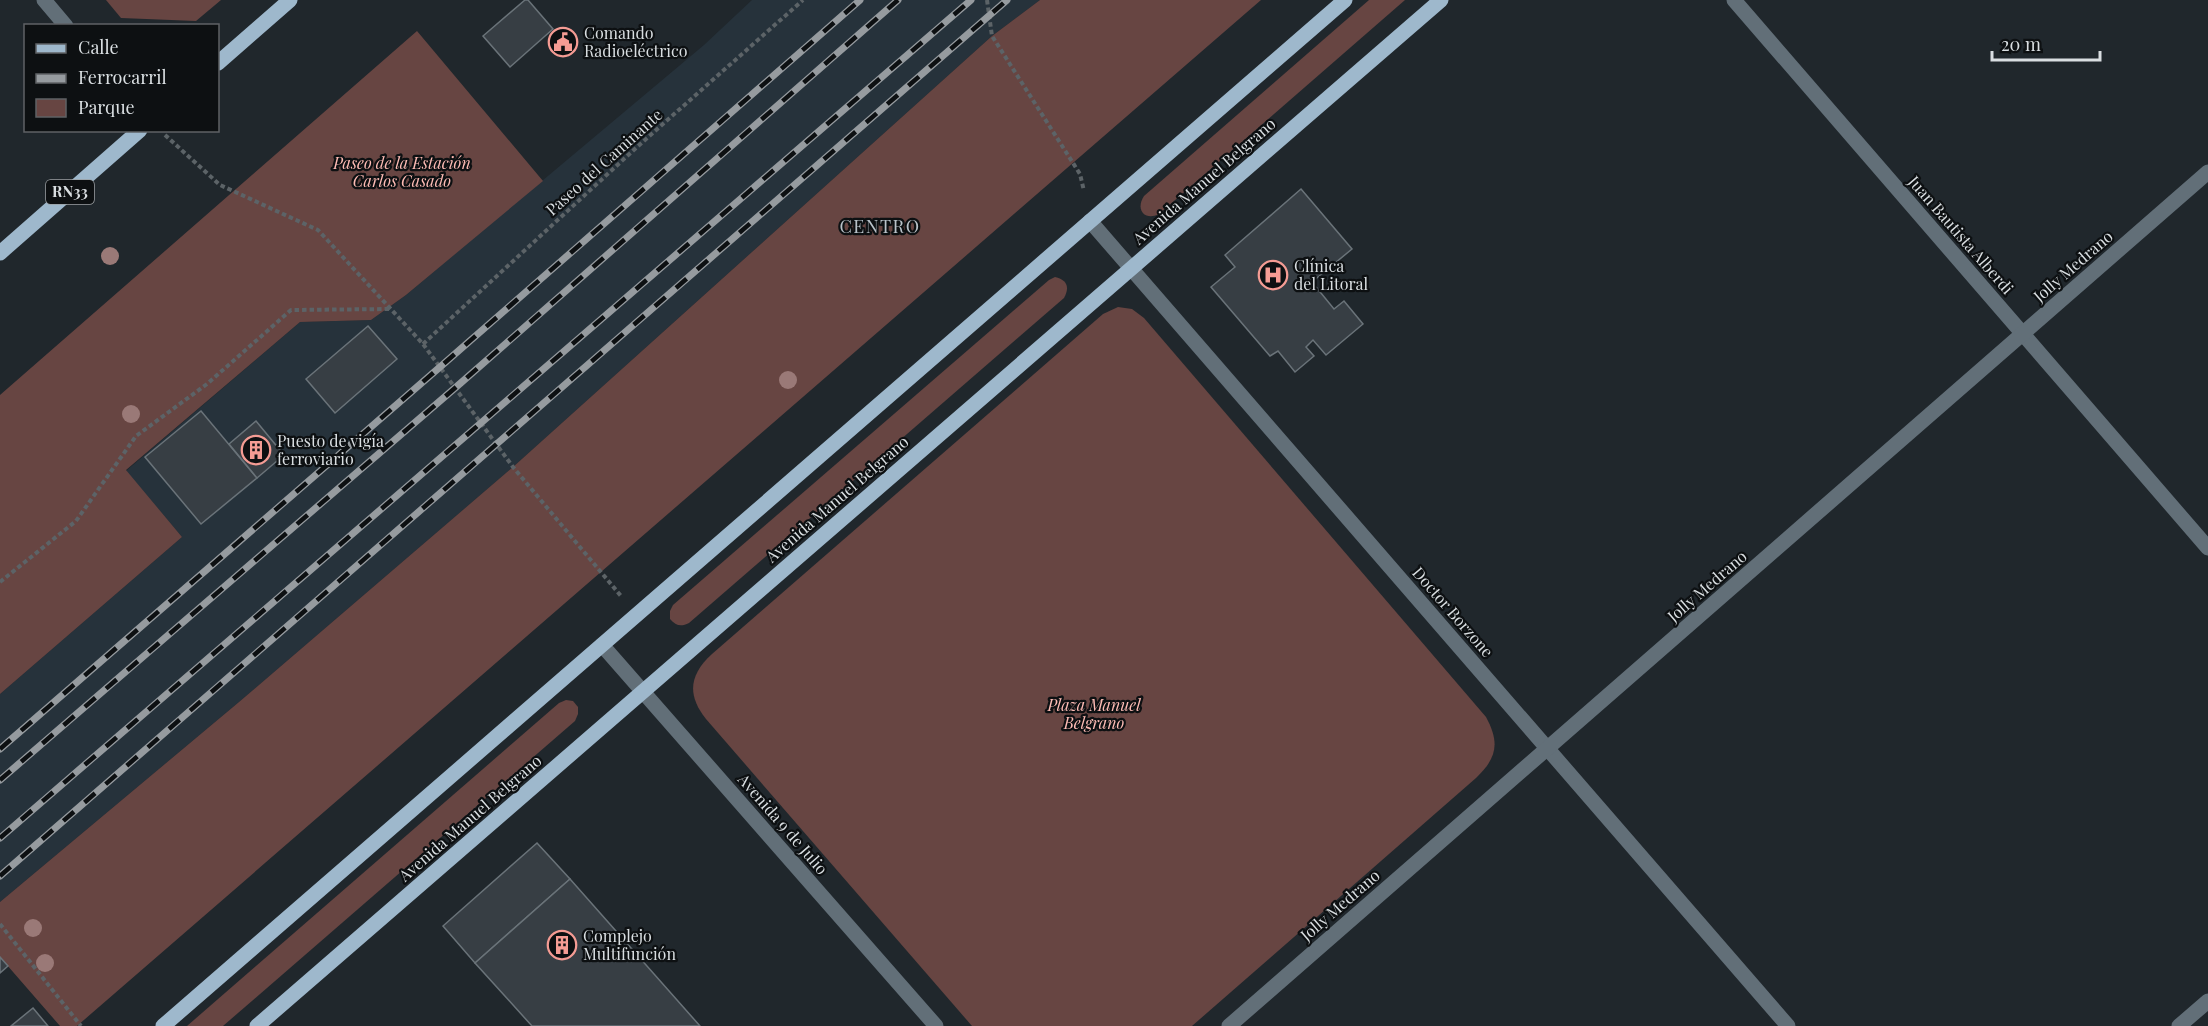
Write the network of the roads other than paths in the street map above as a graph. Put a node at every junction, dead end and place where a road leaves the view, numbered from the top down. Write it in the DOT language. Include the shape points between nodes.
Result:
graph roads {
  1 [pos="44,0"];
  2 [pos="290,0"];
  3 [pos="1345,0"];
  4 [pos="1441,0"];
  5 [pos="1734,0"];
  6 [pos="64,24"];
  7 [pos="219,62"];
  8 [pos="138,132"];
  9 [pos="2208,172"];
  10 [pos="1090,221"];
  11 [pos="0,253"];
  12 [pos="1131,268"];
  13 [pos="2023,334"];
  14 [pos="2208,548"];
  15 [pos="602,645"];
  16 [pos="643,692"];
  17 [pos="1548,748"];
  18 [pos="2208,1001"];
  19 [pos="163,1026"];
  20 [pos="257,1026"];
  21 [pos="936,1026"];
  22 [pos="1229,1026"];
  23 [pos="1788,1026"];
  24 [pos="2179,1026"];
  1 -- 6 [label="street"];
  2 -- 7 [label="main road"];
  3 -- 10 [label="main road"];
  4 -- 12 [label="main road, Avenida Manuel Belgrano"];
  5 -- 13 [label="street, Juan Bautista Alberdi"];
  8 -- 11 [label="main road, RN33"];
  9 -- 13 [label="street, Jolly Medrano"];
  10 -- 12 [label="street, Doctor Borzone"];
  10 -- 15 [label="main road"];
  12 -- 16 [label="main road, Avenida Manuel Belgrano"];
  12 -- 17 [label="street, Doctor Borzone"];
  13 -- 14 [label="street, Juan Bautista Alberdi"];
  13 -- 17 [label="street, Jolly Medrano"];
  15 -- 16 [label="street, Avenida 9 de Julio"];
  15 -- 19 [label="main road"];
  16 -- 20 [label="main road, Avenida Manuel Belgrano"];
  16 -- 21 [label="street, Avenida 9 de Julio"];
  17 -- 22 [label="street, Jolly Medrano"];
  17 -- 23 [label="street, Doctor Borzone"];
  18 -- 24 [label="street"];
}
